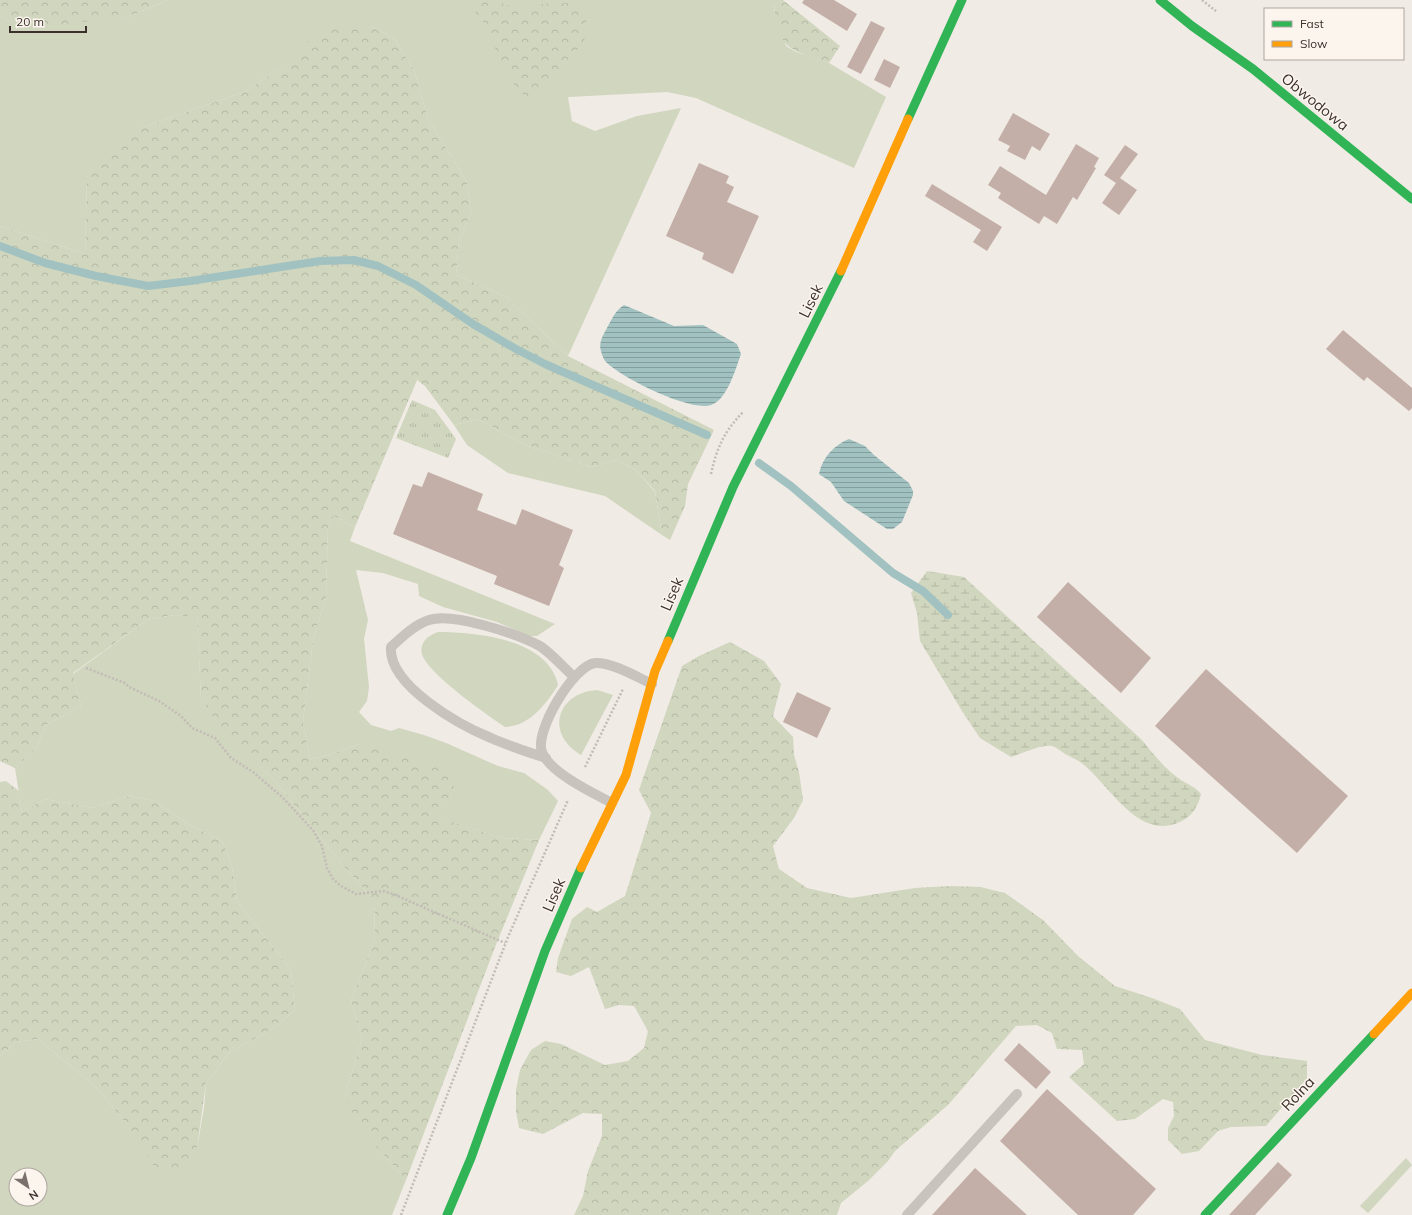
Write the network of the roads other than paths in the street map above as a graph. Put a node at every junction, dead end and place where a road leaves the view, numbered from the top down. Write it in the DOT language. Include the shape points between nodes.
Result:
graph roads {
  1 [pos="962,0"];
  2 [pos="1160,0"];
  3 [pos="1412,199"];
  4 [pos="574,677"];
  5 [pos="652,684"];
  6 [pos="546,758"];
  7 [pos="612,803"];
  8 [pos="1412,993"];
  9 [pos="1017,1094"];
  10 [pos="447,1215"];
  11 [pos="907,1215"];
  12 [pos="1205,1215"];
  1 -- 5 [label="street, Lisek" via="832,290 733,487 655,671"];
  2 -- 3 [label="street, Obwodowa" via="1253,69"];
  4 -- 5 [label="lane" via="586,666 595,663 607,664"];
  4 -- 6 [label="lane" via="542,732 542,752"];
  4 -- 6 [label="lane" via="541,647 526,640 481,625 445,617 428,620 391,647 391,656 397,671 420,696 442,712 490,738"];
  5 -- 7 [label="street, Lisek" via="626,775"];
  6 -- 7 [label="lane" via="553,767"];
  7 -- 10 [label="street, Lisek" via="584,860 545,951 471,1158"];
  8 -- 12 [label="street, Rolna"];
  9 -- 11 [label="lane"];
}
